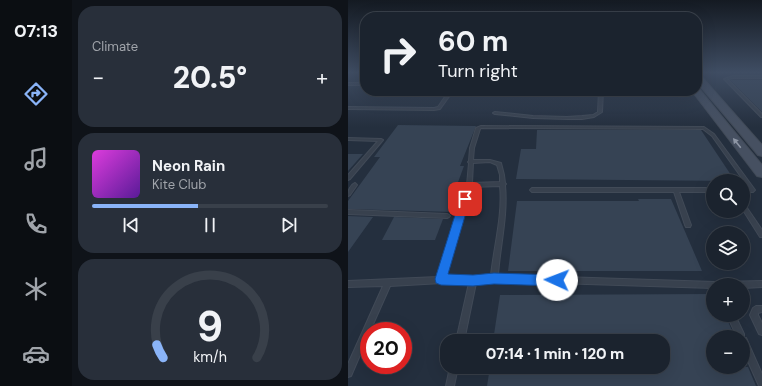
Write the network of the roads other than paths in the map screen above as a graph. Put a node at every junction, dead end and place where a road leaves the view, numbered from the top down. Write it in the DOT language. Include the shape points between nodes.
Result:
graph roads {
  1 [pos="709,91"];
  2 [pos="737,91"];
  3 [pos="447,96"];
  4 [pos="601,96"];
  5 [pos="700,96"];
  6 [pos="706,103"];
  7 [pos="719,103"];
  8 [pos="348,108"];
  9 [pos="495,114"];
  10 [pos="762,116"];
  11 [pos="348,139"];
  12 [pos="762,152"];
  13 [pos="470,162"];
  14 [pos="762,173"];
  15 [pos="741,174"];
  16 [pos="348,178"];
  17 [pos="504,184"];
  18 [pos="356,185"];
  19 [pos="469,185"];
  20 [pos="532,190"];
  21 [pos="676,190"];
  22 [pos="706,190"];
  23 [pos="348,194"];
  24 [pos="348,212"];
  25 [pos="447,216"];
  26 [pos="750,217"];
  27 [pos="688,225"];
  28 [pos="762,235"];
  29 [pos="494,278"];
  30 [pos="441,279"];
  31 [pos="473,280"];
  32 [pos="348,284"];
  33 [pos="387,284"];
  34 [pos="750,284"];
  35 [pos="762,284"];
  36 [pos="706,285"];
  37 [pos="762,309"];
  38 [pos="762,331"];
  39 [pos="461,334"];
  40 [pos="750,357"];
  41 [pos="348,373"];
  42 [pos="453,374"];
  43 [pos="762,384"];
  44 [pos="450,386"];
  1 -- 7 [label="street"];
  2 -- 10 [label="lane"];
  3 -- 8 [label="lane" via="439,108 434,109"];
  4 -- 9 [label="lane" via="600,112 592,117 555,118"];
  5 -- 6 [label="street"];
  6 -- 7 [label="street"];
  14 -- 6 [label="street, one-way"];
  7 -- 12 [label="street"];
  11 -- 16 [label="lane" via="381,140"];
  13 -- 15 [label="lane" via="478,128 481,127 704,128 713,135"];
  13 -- 17 [label="lane" via="499,164"];
  13 -- 19 [label="lane"];
  17 -- 19 [label="lane"];
  17 -- 29 [label="lane"];
  18 -- 23 [label="lane"];
  19 -- 30 [label="lane"];
  20 -- 21 [label="lane"];
  21 -- 22 [label="lane"];
  21 -- 27 [label="lane"];
  24 -- 25 [label="lane"];
  26 -- 28 [label="lane"];
  29 -- 31 [label="lane"];
  29 -- 36 [label="lane"];
  30 -- 31 [label="lane"];
  30 -- 33 [label="lane"];
  31 -- 39 [label="lane"];
  32 -- 33 [label="lane"];
  33 -- 41 [label="lane"];
  34 -- 35 [label="lane"];
  37 -- 38 [label="lane" via="756,310 754,315"];
  40 -- 43 [label="lane"];
  42 -- 44 [label="lane"];
}
